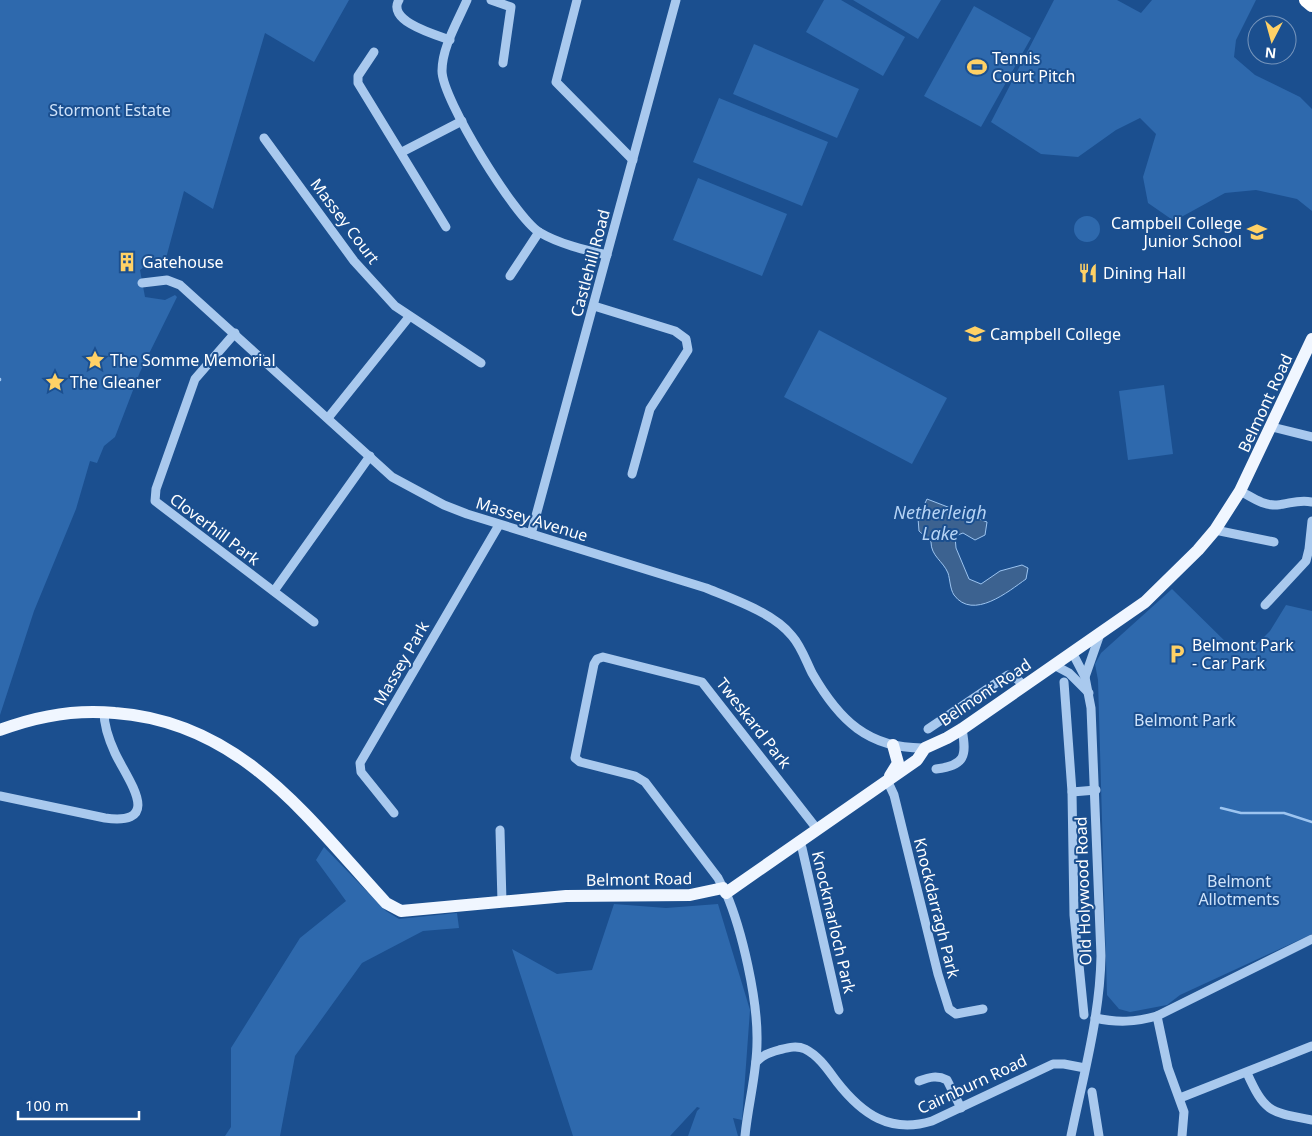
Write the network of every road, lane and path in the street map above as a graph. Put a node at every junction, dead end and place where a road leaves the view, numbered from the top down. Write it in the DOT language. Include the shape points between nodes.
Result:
graph roads {
  1 [pos="399,0"];
  2 [pos="467,0"];
  3 [pos="492,0"];
  4 [pos="577,0"];
  5 [pos="676,0"];
  6 [pos="1306,0"];
  7 [pos="1312,5"];
  8 [pos="450,40"];
  9 [pos="374,52"];
  10 [pos="503,63"];
  11 [pos="462,121"];
  12 [pos="264,138"];
  13 [pos="402,152"];
  14 [pos="633,160"];
  15 [pos="446,227"];
  16 [pos="539,232"];
  17 [pos="607,255"];
  18 [pos="510,276"];
  19 [pos="142,283"];
  20 [pos="594,306"];
  21 [pos="409,317"];
  22 [pos="235,334"];
  23 [pos="1311,344"];
  24 [pos="481,363"];
  25 [pos="328,418"];
  26 [pos="1272,427"];
  27 [pos="1312,437"];
  28 [pos="370,456"];
  29 [pos="632,474"];
  30 [pos="1240,491"];
  31 [pos="1312,502"];
  32 [pos="1312,521"];
  33 [pos="499,525"];
  34 [pos="1215,530"];
  35 [pos="531,534"];
  36 [pos="1274,542"];
  37 [pos="274,591"];
  38 [pos="1265,605"];
  39 [pos="314,622"];
  40 [pos="1100,634"];
  41 [pos="1072,652"];
  42 [pos="1054,665"];
  43 [pos="1085,678"];
  44 [pos="1064,682"];
  45 [pos="1024,686"];
  46 [pos="1089,693"];
  47 [pos="104,712"];
  48 [pos="928,729"];
  49 [pos="962,729"];
  50 [pos="0,730"];
  51 [pos="893,745"];
  52 [pos="926,748"];
  53 [pos="936,769"];
  54 [pos="887,780"];
  55 [pos="1096,790"];
  56 [pos="1072,792"];
  57 [pos="0,796"];
  58 [pos="394,813"];
  59 [pos="817,828"];
  60 [pos="500,830"];
  61 [pos="798,841"];
  62 [pos="724,890"];
  63 [pos="502,902"];
  64 [pos="1312,939"];
  65 [pos="1082,991"];
  66 [pos="1100,992"];
  67 [pos="983,1009"];
  68 [pos="839,1010"];
  69 [pos="1084,1015"];
  70 [pos="1157,1016"];
  71 [pos="1095,1018"];
  72 [pos="1312,1046"];
  73 [pos="756,1062"];
  74 [pos="1085,1068"];
  75 [pos="1247,1073"];
  76 [pos="919,1081"];
  77 [pos="1092,1092"];
  78 [pos="1180,1098"];
  79 [pos="960,1108"];
  80 [pos="1312,1120"];
  81 [pos="898,1131"];
  82 [pos="745,1136"];
  83 [pos="1071,1136"];
  84 [pos="1099,1136"];
  85 [pos="1182,1136"];
  1 -- 8 [label="street" via="396,5 402,18"];
  2 -- 8 [label="street"];
  3 -- 10 [label="street" via="511,7"];
  4 -- 14 [label="street" via="556,82"];
  5 -- 14 [label="street, Castlehill Road"];
  6 -- 7 [label="highway"];
  8 -- 11 [label="street" via="442,70 444,86"];
  9 -- 13 [label="street" via="358,76 358,83"];
  11 -- 13 [label="street"];
  11 -- 16 [label="street" via="488,168"];
  12 -- 21 [label="street, Massey Court" via="354,261"];
  13 -- 15 [label="street"];
  14 -- 17 [label="street, Castlehill Road"];
  16 -- 17 [label="street"];
  16 -- 18 [label="street"];
  17 -- 20 [label="street, Castlehill Road"];
  19 -- 22 [label="street, Massey Avenue" via="174,282"];
  20 -- 29 [label="street" via="675,331 688,343 686,356 650,409"];
  20 -- 35 [label="street, Castlehill Road"];
  21 -- 24 [label="street, Massey Court"];
  21 -- 25 [label="street"];
  22 -- 25 [label="street, Massey Avenue"];
  22 -- 37 [label="street, Cloverhill Park" via="195,379 156,489 155,501"];
  23 -- 26 [label="main road, Belmont Road"];
  25 -- 28 [label="street, Massey Avenue"];
  26 -- 27 [label="street"];
  26 -- 30 [label="main road, Belmont Road"];
  28 -- 33 [label="street, Massey Avenue" via="392,477 444,505"];
  28 -- 37 [label="street"];
  30 -- 31 [label="street" via="1264,504 1278,505 1294,500"];
  30 -- 34 [label="main road, Belmont Road"];
  32 -- 38 [label="street" via="1306,560"];
  33 -- 35 [label="street, Massey Avenue"];
  33 -- 58 [label="street, Massey Park" via="360,763 361,772"];
  34 -- 36 [label="street"];
  34 -- 40 [label="main road, Belmont Road" via="1145,602"];
  35 -- 51 [label="street, Massey Avenue" via="706,588 741,602 793,636 830,702 847,721 864,734"];
  37 -- 39 [label="street, Cloverhill Park"];
  40 -- 41 [label="main road, Belmont Road"];
  40 -- 43 [label="street"];
  41 -- 42 [label="main road, Belmont Road"];
  41 -- 43 [label="street, Old Holywood Road"];
  42 -- 45 [label="main road, Belmont Road"];
  42 -- 46 [label="street" via="1069,673"];
  43 -- 46 [label="street, Old Holywood Road"];
  44 -- 56 [label="street, Old Holywood Road"];
  45 -- 48 [label="street" via="1008,675"];
  45 -- 49 [label="main road, Belmont Road"];
  46 -- 55 [label="street, Old Holywood Road"];
  47 -- 50 [label="main road, Belmont Road" via="64,713"];
  47 -- 57 [label="street" via="110,742 138,797 137,810 132,816 119,820 105,818"];
  47 -- 63 [label="main road, Belmont Road" via="164,720 225,746 246,760 393,908 414,911"];
  49 -- 52 [label="main road, Belmont Road"];
  49 -- 53 [label="street" via="963,758 956,765"];
  51 -- 52 [label="street, Massey Avenue"];
  51 -- 54 [label="main road" via="898,763"];
  52 -- 54 [label="main road, Belmont Road" via="917,760"];
  54 -- 59 [label="main road, Belmont Road"];
  54 -- 67 [label="street, Knockdarragh Park" via="894,795 949,1009 956,1014"];
  55 -- 56 [label="street"];
  55 -- 66 [label="street, Old Holywood Road"];
  56 -- 65 [label="street, Old Holywood Road" via="1074,915"];
  59 -- 61 [label="main road, Belmont Road"];
  59 -- 62 [label="street, Tweskard Park" via="702,682 597,658 575,758 635,776 644,782"];
  60 -- 63 [label="street"];
  61 -- 62 [label="main road, Belmont Road"];
  61 -- 68 [label="street, Knockmarloch Park"];
  62 -- 63 [label="main road, Belmont Road" via="690,896 572,896"];
  62 -- 73 [label="street" via="750,979 757,1026"];
  64 -- 70 [label="street"];
  65 -- 66 [label="street"];
  65 -- 69 [label="street, Old Holywood Road"];
  66 -- 71 [label="street, Old Holywood Road"];
  70 -- 71 [label="street" via="1135,1022"];
  70 -- 78 [label="street" via="1168,1068"];
  71 -- 74 [label="street, Old Holywood Road"];
  72 -- 75 [label="street"];
  73 -- 81 [label="street, Cairnburn Road" via="763,1054 792,1046 804,1049 818,1058 860,1106"];
  73 -- 82 [label="street"];
  74 -- 79 [label="street, Cairnburn Road" via="1053,1064"];
  74 -- 83 [label="street, Old Holywood Road"];
  75 -- 78 [label="street"];
  75 -- 80 [label="street" via="1262,1103 1274,1112"];
  76 -- 79 [label="street" via="930,1077 947,1080"];
  77 -- 84 [label="street"];
  78 -- 85 [label="street" via="1184,1112"];
  79 -- 81 [label="street, Cairnburn Road"];
}
